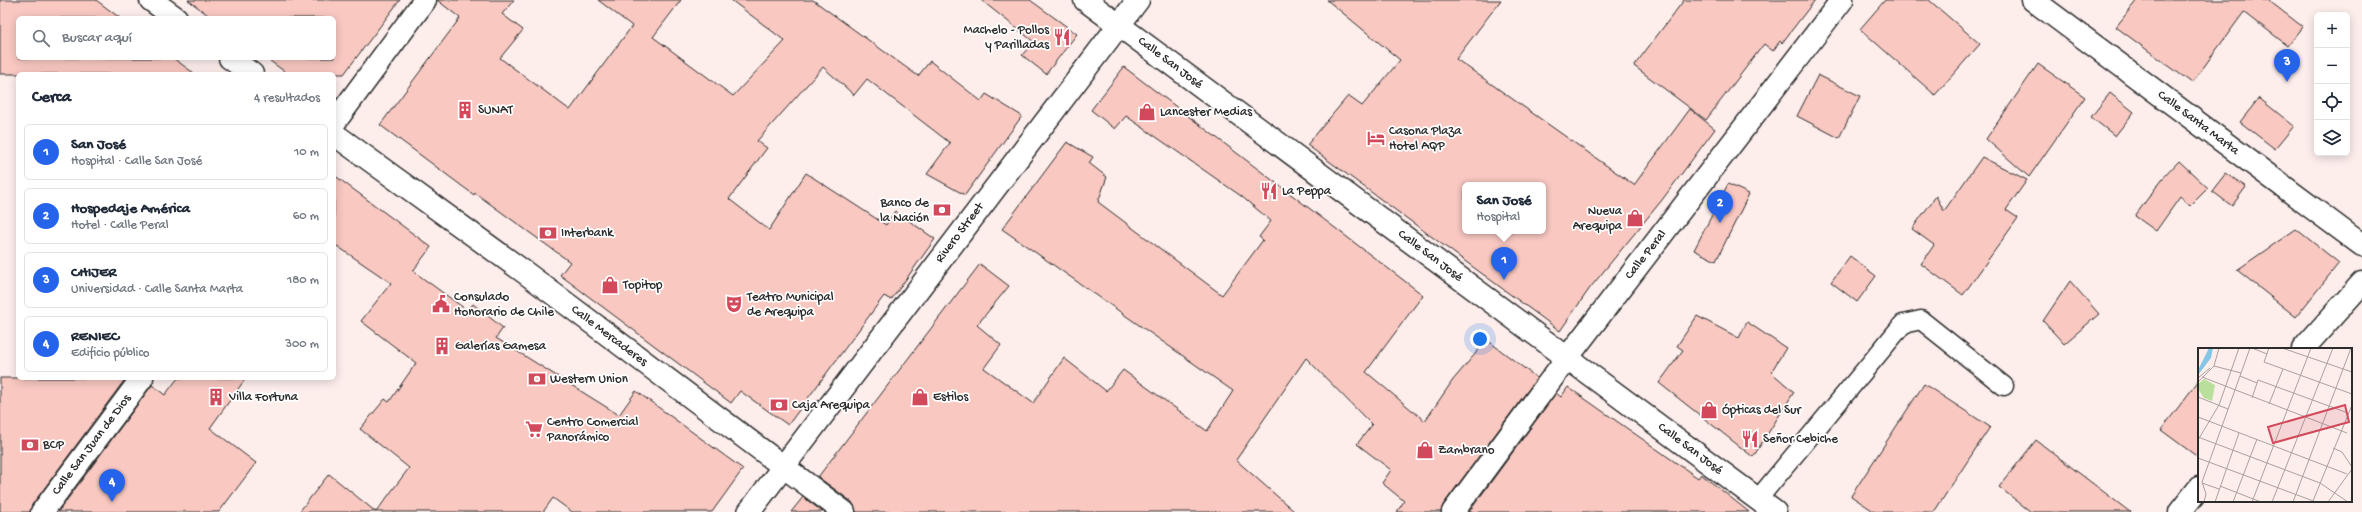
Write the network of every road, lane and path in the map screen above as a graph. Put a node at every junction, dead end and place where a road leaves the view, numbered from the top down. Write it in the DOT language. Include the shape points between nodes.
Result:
graph roads {
  1 [pos="152,0"];
  2 [pos="425,0"];
  3 [pos="1086,0"];
  4 [pos="1138,0"];
  5 [pos="1842,0"];
  6 [pos="2033,0"];
  7 [pos="173,16"];
  8 [pos="1119,25"];
  9 [pos="233,60"];
  10 [pos="249,72"];
  11 [pos="336,120"];
  12 [pos="336,135"];
  13 [pos="2362,246"];
  14 [pos="2362,283"];
  15 [pos="2304,348"];
  16 [pos="1567,358"];
  17 [pos="141,380"];
  18 [pos="2004,386"];
  19 [pos="782,467"];
  20 [pos="2198,489"];
  21 [pos="1766,506"];
  22 [pos="42,512"];
  23 [pos="749,512"];
  24 [pos="844,512"];
  25 [pos="1453,512"];
  26 [pos="2180,512"];
  1 -- 7 [label="street"];
  2 -- 11 [label="street"];
  3 -- 8 [label="street, Calle San José"];
  4 -- 8 [label="street, Rivero Street"];
  5 -- 16 [label="street, Calle Peral"];
  6 -- 13 [label="street, Calle Santa Marta"];
  8 -- 16 [label="street, Calle San José"];
  8 -- 19 [label="street, Rivero Street"];
  9 -- 10 [label="street"];
  12 -- 19 [label="street, Calle Mercaderes" via="520,269"];
  14 -- 15 [label="street"];
  16 -- 21 [label="street, Calle San José"];
  16 -- 25 [label="street, Calle Peral"];
  17 -- 22 [label="street, Calle San Juan de Dios"];
  18 -- 21 [label="lane" via="1921,320 1903,324"];
  19 -- 23 [label="street, Rivero Street"];
  19 -- 24 [label="street, Calle Mercaderes"];
  20 -- 26 [label="street"];
}
